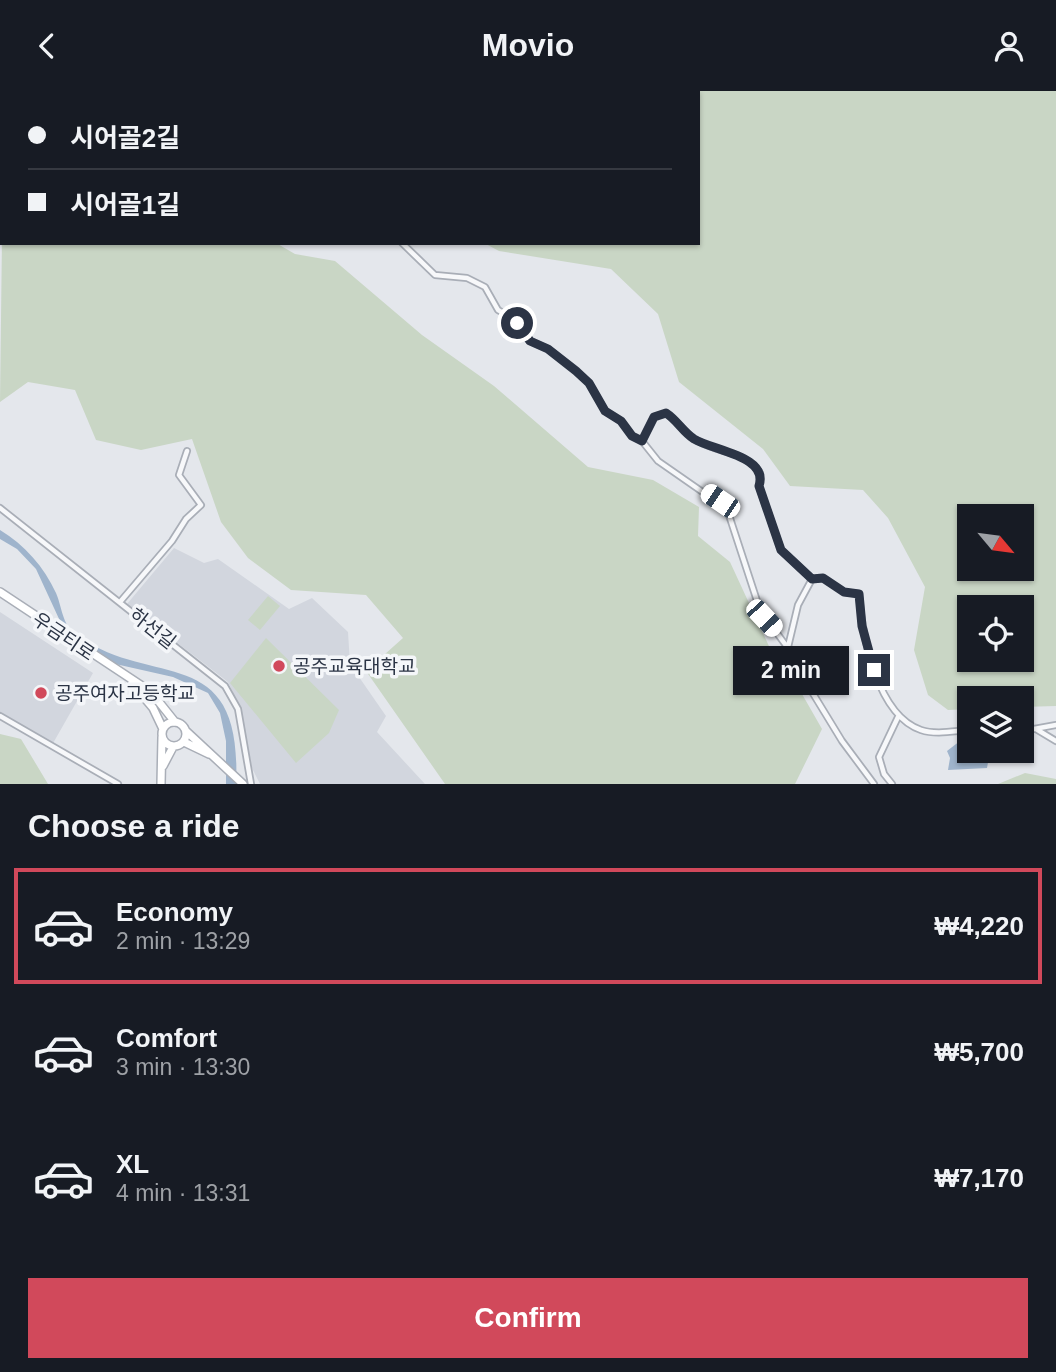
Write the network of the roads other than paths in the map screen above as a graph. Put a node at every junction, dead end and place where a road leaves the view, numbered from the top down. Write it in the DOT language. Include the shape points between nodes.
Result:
graph roads {
  1 [pos="404,245"];
  2 [pos="642,441"];
  3 [pos="187,451"];
  4 [pos="0,508"];
  5 [pos="812,579"];
  6 [pos="0,592"];
  7 [pos="121,602"];
  8 [pos="788,648"];
  9 [pos="227,678"];
  10 [pos="129,679"];
  11 [pos="222,684"];
  12 [pos="0,716"];
  13 [pos="898,717"];
  14 [pos="175,722"];
  15 [pos="1056,725"];
  16 [pos="1036,729"];
  17 [pos="957,730"];
  18 [pos="186,731"];
  19 [pos="163,733"];
  20 [pos="1056,741"];
  21 [pos="184,742"];
  22 [pos="173,747"];
  23 [pos="210,754"];
  24 [pos="163,766"];
  25 [pos="240,781"];
  26 [pos="118,784"];
  27 [pos="161,784"];
  28 [pos="251,784"];
  29 [pos="874,784"];
  30 [pos="892,784"];
  1 -- 2 [label="street" via="435,275 467,278 485,287 498,310 514,319 530,341 576,371 605,411"];
  2 -- 5 [label="street" via="654,417 666,413 700,442 752,463 760,473 759,486 781,550"];
  2 -- 8 [label="street" via="658,461 727,509 760,610"];
  3 -- 7 [label="street" via="179,475 201,505"];
  4 -- 7 [label="street, 하선길"];
  5 -- 8 [label="street" via="798,605"];
  5 -- 13 [label="street" via="823,578 844,592 859,594 874,670"];
  6 -- 10 [label="main road, 우금티로"];
  7 -- 11 [label="street, 하선길"];
  8 -- 29 [label="street" via="842,740"];
  9 -- 11 [label="street"];
  10 -- 14 [label="main road, 우금티로" via="151,692"];
  10 -- 19 [label="main road, 우금티로" via="153,708"];
  11 -- 28 [label="street, 하선길" via="238,709"];
  12 -- 26 [label="street"];
  13 -- 17 [label="street" via="928,731"];
  13 -- 30 [label="street" via="879,757"];
  14 -- 18 [label="main road"];
  14 -- 19 [label="main road"];
  15 -- 16 [label="street"];
  16 -- 20 [label="street"];
  18 -- 21 [label="main road"];
  18 -- 23 [label="main road"];
  19 -- 22 [label="main road"];
  19 -- 24 [label="main road, 우금티로"];
  21 -- 22 [label="main road"];
  21 -- 23 [label="main road"];
  22 -- 24 [label="main road, 우금티로"];
  23 -- 25 [label="main road"];
  24 -- 27 [label="main road, 우금티로"];
}
